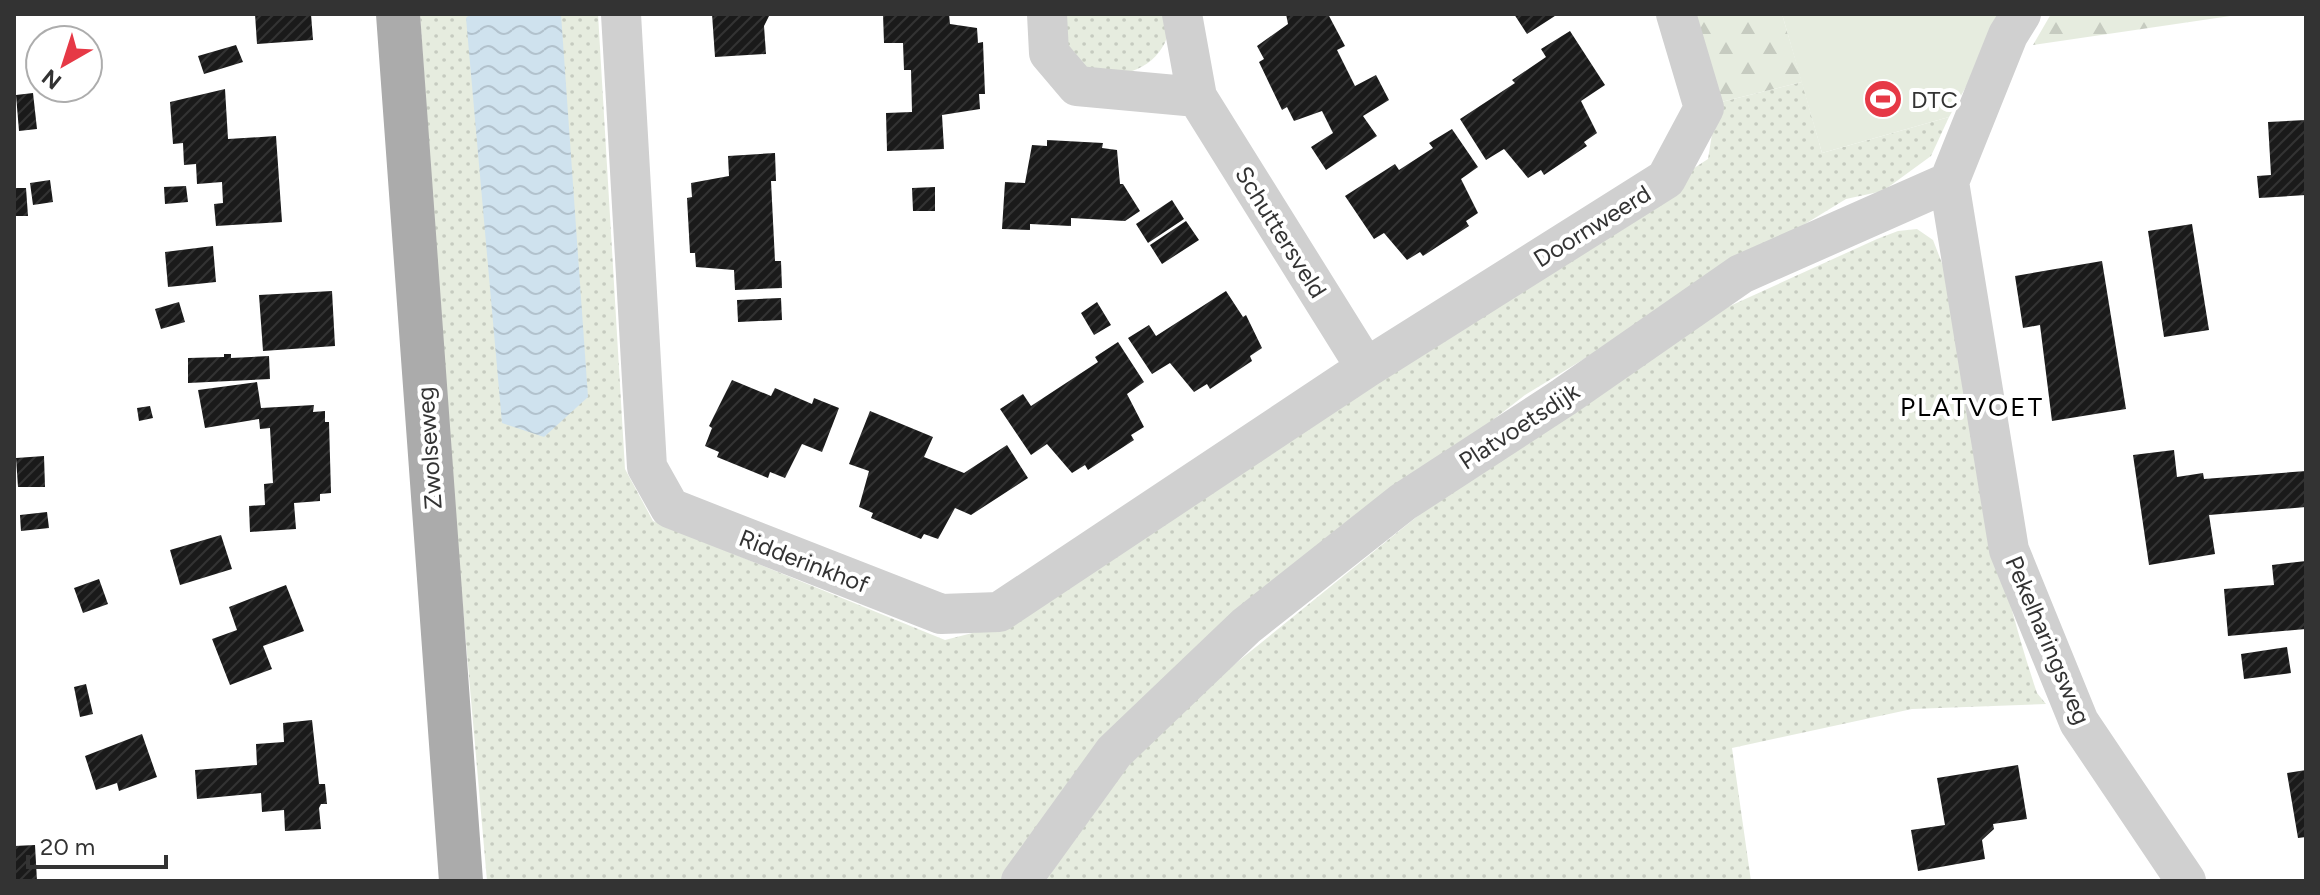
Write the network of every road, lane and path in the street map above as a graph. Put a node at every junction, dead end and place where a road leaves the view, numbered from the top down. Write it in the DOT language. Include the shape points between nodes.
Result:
graph roads {
  1 [pos="398,14"];
  2 [pos="621,14"];
  3 [pos="1047,14"];
  4 [pos="1182,14"];
  5 [pos="1676,14"];
  6 [pos="2021,14"];
  7 [pos="1197,97"];
  8 [pos="1949,182"];
  9 [pos="1366,368"];
  10 [pos="461,881"];
  11 [pos="1021,881"];
  12 [pos="2186,881"];
  1 -- 10 [label="main road, Zwolseweg"];
  2 -- 9 [label="street, Ridderinkhof" via="647,467 670,508 941,614 999,612"];
  3 -- 7 [label="street" via="1049,53 1077,86"];
  4 -- 7 [label="street, Schuttersveld"];
  5 -- 9 [label="street, Doornweerd" via="1704,108 1666,179"];
  6 -- 8 [label="street"];
  7 -- 9 [label="street, Schuttersveld"];
  8 -- 11 [label="street, Platvoetsdijk" via="1741,274 1403,502 1246,626 1114,752"];
  8 -- 12 [label="street, Pekelharingsweg" via="2009,550 2079,722"];
}
